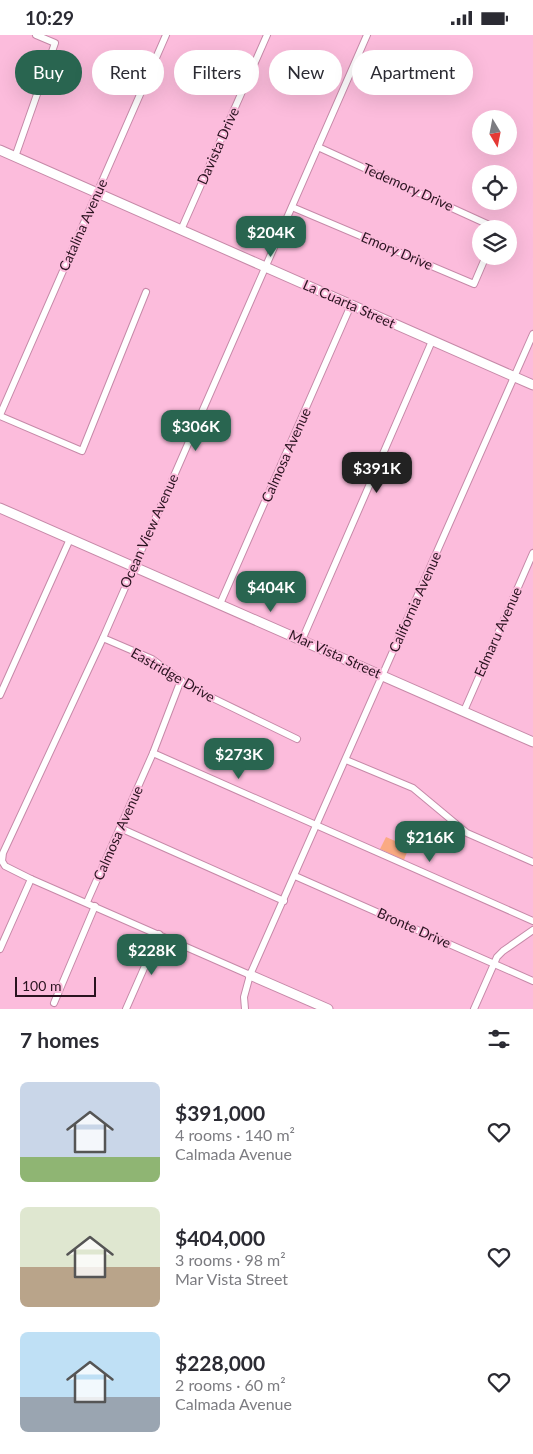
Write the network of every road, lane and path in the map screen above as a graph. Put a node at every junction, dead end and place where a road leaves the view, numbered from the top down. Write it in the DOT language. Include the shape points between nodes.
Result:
graph roads {
  1 [pos="36,35"];
  2 [pos="166,35"];
  3 [pos="267,35"];
  4 [pos="367,35"];
  5 [pos="318,147"];
  6 [pos="0,151"];
  7 [pos="15,157"];
  8 [pos="97,193"];
  9 [pos="292,207"];
  10 [pos="480,220"];
  11 [pos="181,230"];
  12 [pos="482,265"];
  13 [pos="266,268"];
  14 [pos="146,292"];
  15 [pos="351,305"];
  16 [pos="533,334"];
  17 [pos="432,341"];
  18 [pos="514,376"];
  19 [pos="533,385"];
  20 [pos="0,415"];
  21 [pos="1,511"];
  22 [pos="70,539"];
  23 [pos="533,553"];
  24 [pos="133,566"];
  25 [pos="220,604"];
  26 [pos="103,638"];
  27 [pos="302,640"];
  28 [pos="383,675"];
  29 [pos="181,679"];
  30 [pos="0,695"];
  31 [pos="464,711"];
  32 [pos="297,739"];
  33 [pos="533,742"];
  34 [pos="153,753"];
  35 [pos="346,760"];
  36 [pos="317,826"];
  37 [pos="120,828"];
  38 [pos="533,862"];
  39 [pos="295,876"];
  40 [pos="31,879"];
  41 [pos="284,901"];
  42 [pos="87,902"];
  43 [pos="95,906"];
  44 [pos="533,921"];
  45 [pos="533,930"];
  46 [pos="159,934"];
  47 [pos="0,949"];
  48 [pos="494,963"];
  49 [pos="250,975"];
  50 [pos="533,981"];
  51 [pos="54,1003"];
  52 [pos="126,1009"];
  53 [pos="245,1009"];
  54 [pos="328,1009"];
  55 [pos="474,1009"];
  1 -- 7 [label="street" via="56,43"];
  2 -- 8 [label="street, Catalina Avenue"];
  3 -- 11 [label="street, Davista Drive"];
  4 -- 5 [label="street, Ocean View Avenue"];
  5 -- 9 [label="street, Ocean View Avenue"];
  5 -- 10 [label="street, Tedemory Drive"];
  6 -- 7 [label="street, La Cuarta Street"];
  7 -- 8 [label="street, La Cuarta Street"];
  8 -- 11 [label="street, La Cuarta Street"];
  8 -- 20 [label="street, Catalina Avenue"];
  9 -- 12 [label="street, Emory Drive" via="474,284"];
  9 -- 13 [label="street, Ocean View Avenue"];
  11 -- 13 [label="street, La Cuarta Street"];
  13 -- 15 [label="street, La Cuarta Street"];
  13 -- 24 [label="street, Ocean View Avenue"];
  14 -- 20 [label="street" via="82,451"];
  15 -- 17 [label="street, La Cuarta Street"];
  15 -- 25 [label="street, Calmosa Avenue"];
  16 -- 18 [label="street, California Avenue"];
  17 -- 18 [label="street, La Cuarta Street"];
  17 -- 27 [label="street"];
  18 -- 19 [label="street, La Cuarta Street"];
  18 -- 28 [label="street, California Avenue"];
  21 -- 22 [label="street, Mar Vista Street"];
  22 -- 24 [label="street, Mar Vista Street"];
  22 -- 30 [label="street"];
  23 -- 31 [label="street, Edmaru Avenue"];
  24 -- 25 [label="street, Mar Vista Street"];
  24 -- 26 [label="street, Ocean View Avenue"];
  25 -- 27 [label="street, Mar Vista Street"];
  26 -- 29 [label="street, Eastridge Drive" via="152,659"];
  26 -- 40 [label="street, Ocean View Avenue" via="3,853 5,866"];
  27 -- 28 [label="street, Mar Vista Street"];
  28 -- 31 [label="street, Mar Vista Street"];
  28 -- 35 [label="street, California Avenue"];
  29 -- 32 [label="street, Eastridge Drive" via="188,686"];
  29 -- 34 [label="street, Calmosa Avenue"];
  31 -- 33 [label="street, Mar Vista Street"];
  34 -- 36 [label="street"];
  34 -- 37 [label="street, Calmosa Avenue"];
  35 -- 36 [label="street, California Avenue"];
  35 -- 38 [label="street" via="413,788 466,833"];
  36 -- 39 [label="street, California Avenue"];
  36 -- 44 [label="street"];
  37 -- 41 [label="street"];
  37 -- 42 [label="street, Calmosa Avenue"];
  39 -- 41 [label="street, California Avenue"];
  39 -- 48 [label="street, Bronte Drive"];
  40 -- 42 [label="street"];
  40 -- 47 [label="street"];
  41 -- 49 [label="street, California Avenue"];
  42 -- 43 [label="street"];
  43 -- 46 [label="street"];
  43 -- 51 [label="street"];
  45 -- 48 [label="street" via="503,951"];
  46 -- 49 [label="street"];
  46 -- 52 [label="street"];
  48 -- 50 [label="street, Bronte Drive"];
  48 -- 55 [label="street"];
  49 -- 53 [label="street, California Avenue" via="244,997"];
  49 -- 54 [label="street"];
}
